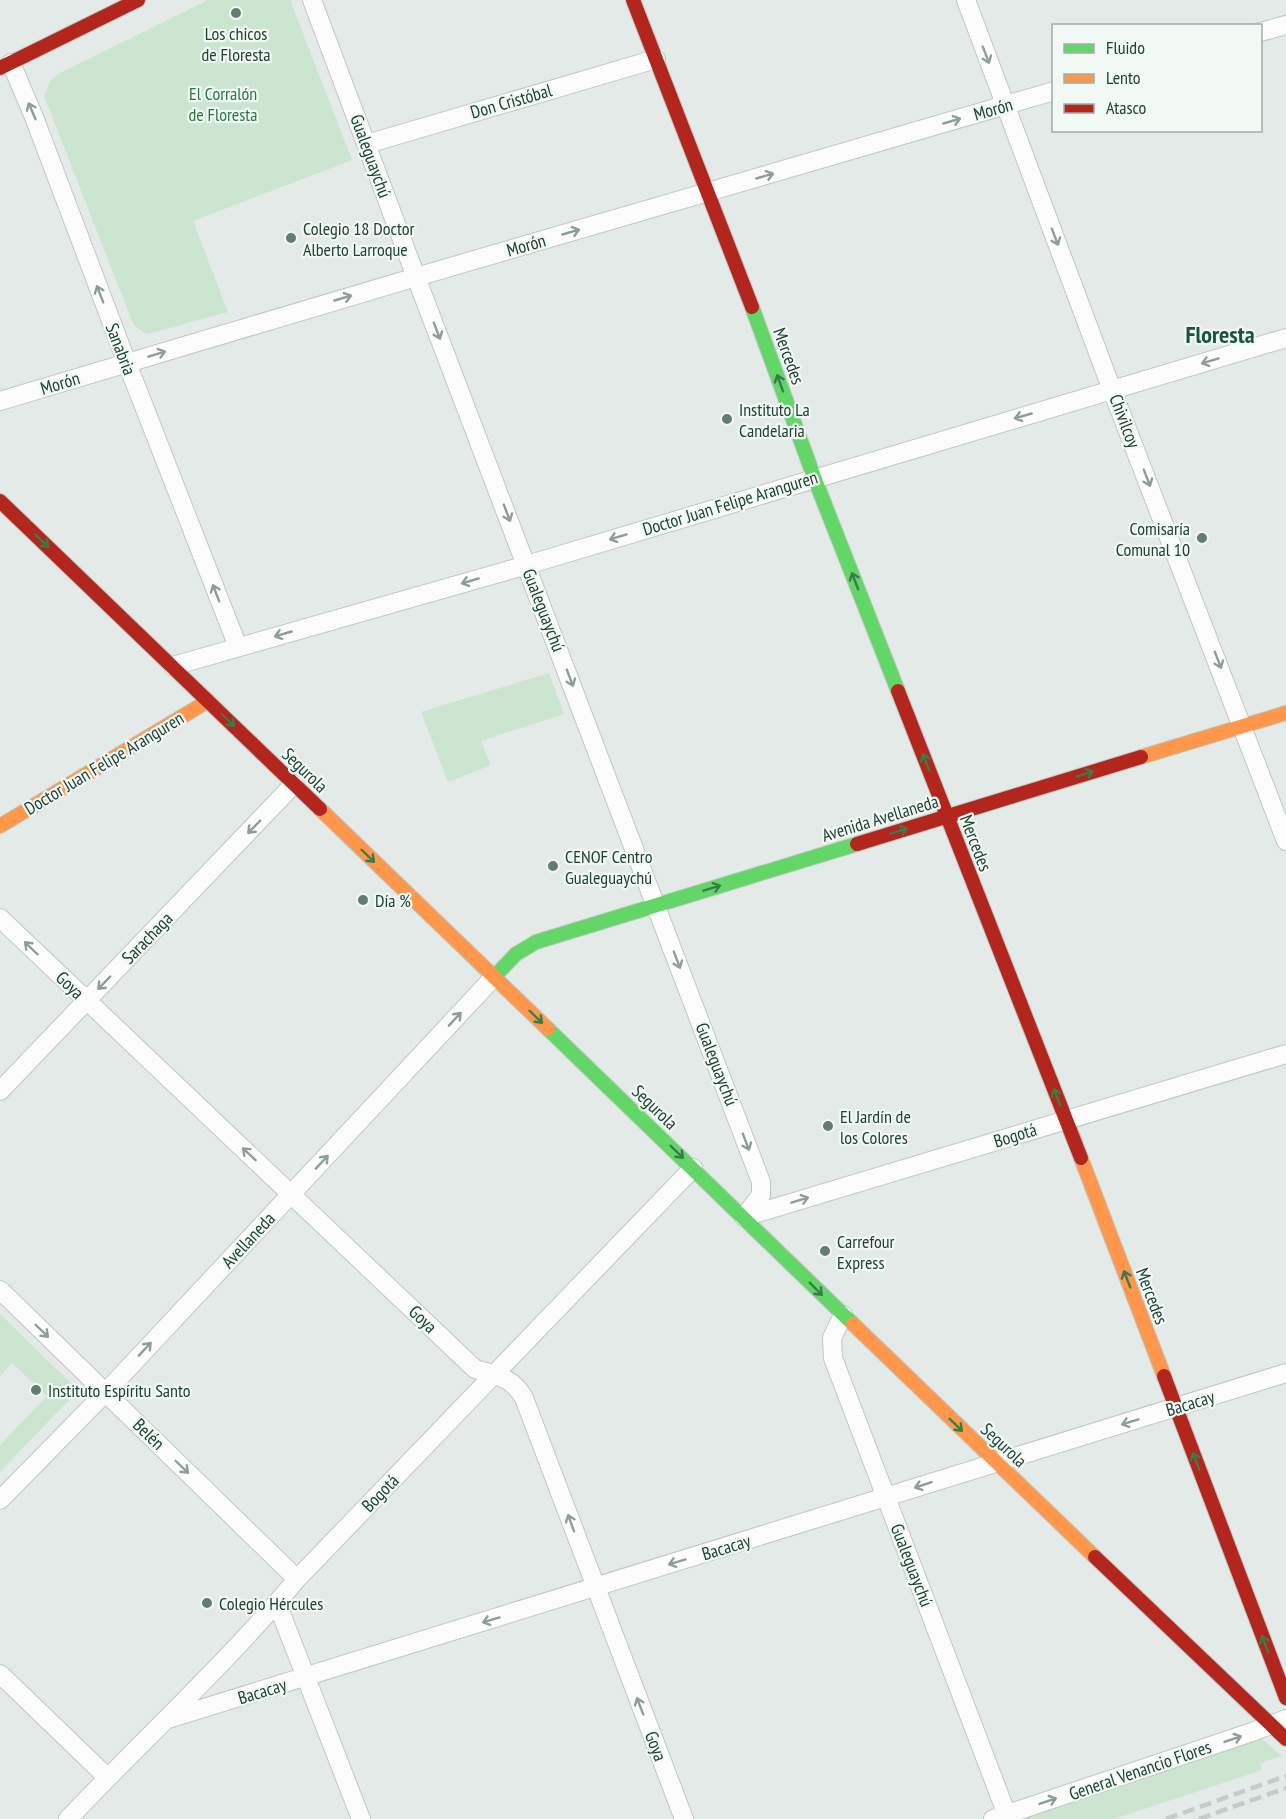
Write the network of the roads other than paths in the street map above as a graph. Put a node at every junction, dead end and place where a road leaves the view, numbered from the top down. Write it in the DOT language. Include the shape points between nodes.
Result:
graph roads {
  1 [pos="138,0"];
  2 [pos="312,0"];
  3 [pos="633,0"];
  4 [pos="966,0"];
  5 [pos="1286,25"];
  6 [pos="1262,31"];
  7 [pos="656,59"];
  8 [pos="4,61"];
  9 [pos="1052,91"];
  10 [pos="1005,105"];
  11 [pos="367,144"];
  12 [pos="709,192"];
  13 [pos="416,277"];
  14 [pos="1286,338"];
  15 [pos="127,363"];
  16 [pos="1113,390"];
  17 [pos="0,401"];
  18 [pos="814,477"];
  19 [pos="0,501"];
  20 [pos="527,565"];
  21 [pos="238,647"];
  22 [pos="173,666"];
  23 [pos="208,701"];
  24 [pos="1286,712"];
  25 [pos="1243,726"];
  26 [pos="294,784"];
  27 [pos="947,817"];
  28 [pos="0,826"];
  29 [pos="1286,841"];
  30 [pos="656,905"];
  31 [pos="0,918"];
  32 [pos="494,976"];
  33 [pos="87,1002"];
  34 [pos="1286,1054"];
  35 [pos="0,1091"];
  36 [pos="1066,1119"];
  37 [pos="693,1168"];
  38 [pos="291,1194"];
  39 [pos="744,1217"];
  40 [pos="0,1290"];
  41 [pos="843,1315"];
  42 [pos="1286,1373"];
  43 [pos="495,1375"];
  44 [pos="105,1392"];
  45 [pos="1175,1408"];
  46 [pos="997,1462"];
  47 [pos="886,1497"];
  48 [pos="0,1500"];
  49 [pos="297,1579"];
  50 [pos="595,1588"];
  51 [pos="277,1603"];
  52 [pos="0,1674"];
  53 [pos="306,1677"];
  54 [pos="1254,1689"];
  55 [pos="1235,1691"];
  56 [pos="1286,1698"];
  57 [pos="165,1720"];
  58 [pos="1279,1722"];
  59 [pos="1286,1739"];
  60 [pos="107,1777"];
  61 [pos="1000,1817"];
  62 [pos="68,1819"];
  63 [pos="361,1819"];
  64 [pos="684,1819"];
  1 -- 8 [label="street"];
  2 -- 11 [label="street, Gualeguaychú"];
  3 -- 7 [label="street, Mercedes"];
  4 -- 10 [label="street, Chivilcoy, one-way"];
  5 -- 6 [label="street"];
  7 -- 11 [label="street, Don Cristóbal"];
  7 -- 12 [label="street, Mercedes"];
  15 -- 8 [label="street, Sanabria, one-way" via="34,117"];
  9 -- 10 [label="street, Morón"];
  12 -- 10 [label="street, Morón, one-way"];
  10 -- 16 [label="street, Chivilcoy, one-way"];
  11 -- 13 [label="street, Gualeguaychú"];
  13 -- 12 [label="street, Morón, one-way"];
  18 -- 12 [label="street, Mercedes, one-way"];
  15 -- 13 [label="street, Morón, one-way"];
  13 -- 20 [label="street, Gualeguaychú, one-way"];
  14 -- 16 [label="street, Doctor Juan Felipe Aranguren, one-way"];
  15 -- 17 [label="street, Morón"];
  21 -- 15 [label="street, Sanabria, one-way"];
  16 -- 18 [label="street, Doctor Juan Felipe Aranguren, one-way"];
  16 -- 25 [label="street, Chivilcoy, one-way"];
  18 -- 20 [label="street, Doctor Juan Felipe Aranguren, one-way"];
  27 -- 18 [label="street, Mercedes, one-way"];
  19 -- 22 [label="street, Segurola, one-way"];
  20 -- 21 [label="street, Doctor Juan Felipe Aranguren, one-way"];
  20 -- 30 [label="street, Gualeguaychú, one-way"];
  21 -- 22 [label="street, Doctor Juan Felipe Aranguren"];
  22 -- 23 [label="street, Segurola"];
  23 -- 26 [label="street, Segurola, one-way"];
  23 -- 28 [label="street, Doctor Juan Felipe Aranguren"];
  24 -- 25 [label="street, Avenida Avellaneda"];
  27 -- 25 [label="street, Avenida Avellaneda, one-way"];
  25 -- 29 [label="street, Chivilcoy"];
  26 -- 32 [label="street, Segurola, one-way"];
  26 -- 33 [label="street, Sarachaga, one-way"];
  30 -- 27 [label="street, Avenida Avellaneda, one-way"];
  36 -- 27 [label="street, Mercedes, one-way"];
  30 -- 32 [label="street, Avenida Avellaneda" via="536,942 516,954"];
  30 -- 39 [label="street, Gualeguaychú, one-way" via="761,1182 761,1195"];
  33 -- 31 [label="street, Goya, one-way"];
  32 -- 37 [label="street, Segurola, one-way"];
  38 -- 32 [label="street, Avellaneda, one-way"];
  33 -- 35 [label="street, Sarachaga"];
  38 -- 33 [label="street, Goya, one-way"];
  34 -- 36 [label="street, Bogotá"];
  39 -- 36 [label="street, Bogotá, one-way"];
  45 -- 36 [label="street, Mercedes, one-way"];
  37 -- 39 [label="street, Segurola"];
  37 -- 43 [label="street, Bogotá"];
  38 -- 43 [label="street, Goya" via="475,1369"];
  44 -- 38 [label="street, Avellaneda, one-way"];
  39 -- 41 [label="street, Segurola, one-way"];
  40 -- 44 [label="street, Belén, one-way"];
  41 -- 46 [label="street, Segurola, one-way"];
  41 -- 47 [label="street, Gualeguaychú" via="832,1338 833,1358"];
  42 -- 45 [label="street, Bacacay"];
  43 -- 49 [label="street, Bogotá"];
  50 -- 43 [label="street, Goya, one-way" via="525,1398 513,1383"];
  44 -- 48 [label="street, Avellaneda"];
  44 -- 49 [label="street, Belén, one-way"];
  45 -- 46 [label="street, Bacacay, one-way"];
  56 -- 45 [label="street, Mercedes, one-way" via="1272,1675"];
  46 -- 47 [label="street, Bacacay, one-way"];
  46 -- 55 [label="street, Segurola"];
  47 -- 50 [label="street, Bacacay, one-way"];
  47 -- 61 [label="street, Gualeguaychú"];
  49 -- 51 [label="street, Bogotá"];
  50 -- 53 [label="street, Bacacay, one-way"];
  64 -- 50 [label="street, Goya, one-way"];
  51 -- 53 [label="street"];
  51 -- 57 [label="street, Bogotá"];
  52 -- 60 [label="street"];
  53 -- 57 [label="street, Bacacay"];
  53 -- 63 [label="street"];
  54 -- 55 [label="street"];
  55 -- 58 [label="street, Segurola"];
  57 -- 60 [label="street, Bogotá"];
  58 -- 59 [label="street, Segurola"];
  61 -- 58 [label="street, General Venancio Flores, one-way"];
  60 -- 62 [label="street, Bogotá"];
}
